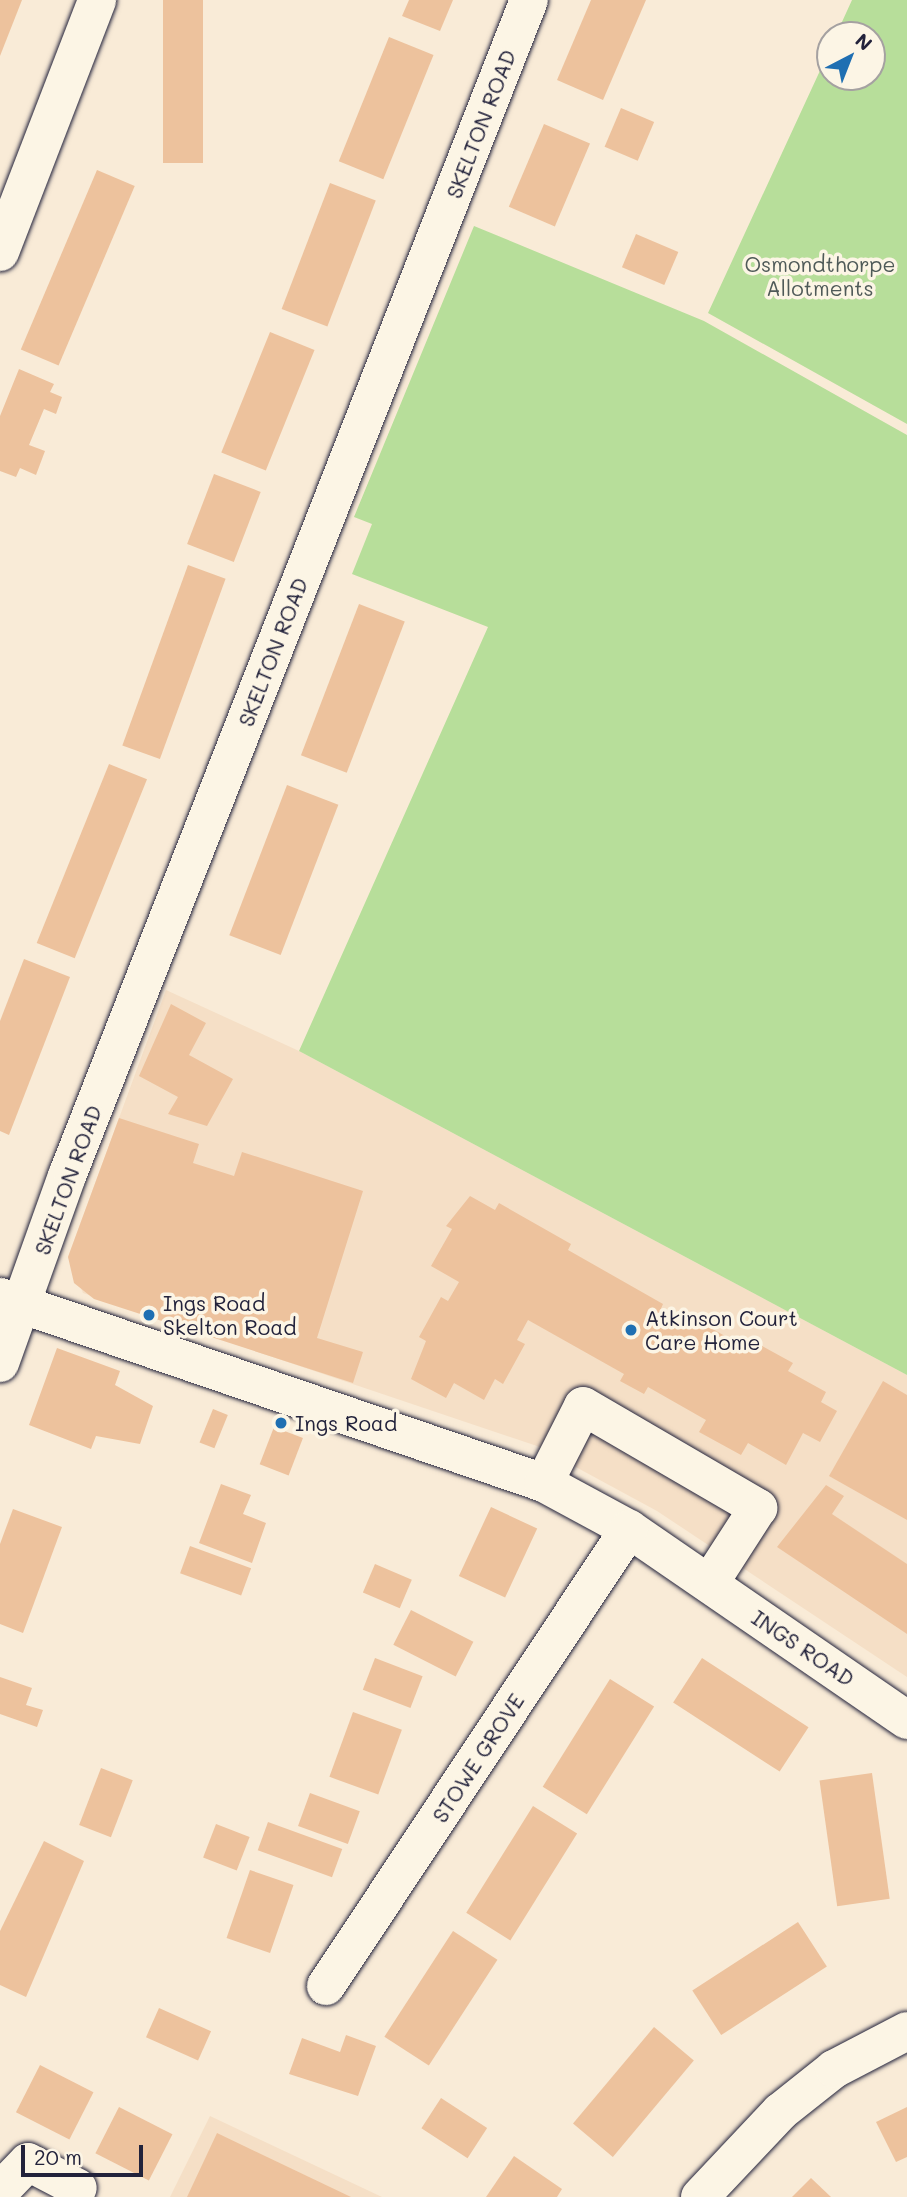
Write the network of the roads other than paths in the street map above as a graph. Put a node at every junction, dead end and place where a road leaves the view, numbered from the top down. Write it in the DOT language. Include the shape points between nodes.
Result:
graph roads {
  1 [pos="97,0"];
  2 [pos="529,0"];
  3 [pos="0,252"];
  4 [pos="11,1301"];
  5 [pos="0,1363"];
  6 [pos="544,1483"];
  7 [pos="629,1529"];
  8 [pos="709,1584"];
  9 [pos="907,1720"];
  10 [pos="327,1986"];
  11 [pos="907,2031"];
  12 [pos="78,2188"];
  13 [pos="0,2191"];
  14 [pos="700,2197"];
  1 -- 3 [label="street"];
  2 -- 4 [label="street, SKELTON ROAD" via="67,1176"];
  4 -- 5 [label="street, SKELTON ROAD"];
  4 -- 6 [label="street, INGS ROAD"];
  6 -- 7 [label="street, INGS ROAD"];
  6 -- 8 [label="street" via="583,1406 758,1508"];
  7 -- 8 [label="street, INGS ROAD"];
  7 -- 10 [label="street, STOWE GROVE"];
  8 -- 9 [label="street, INGS ROAD"];
  11 -- 14 [label="street" via="834,2069 780,2112"];
  12 -- 13 [label="street" via="28,2162"];
}
